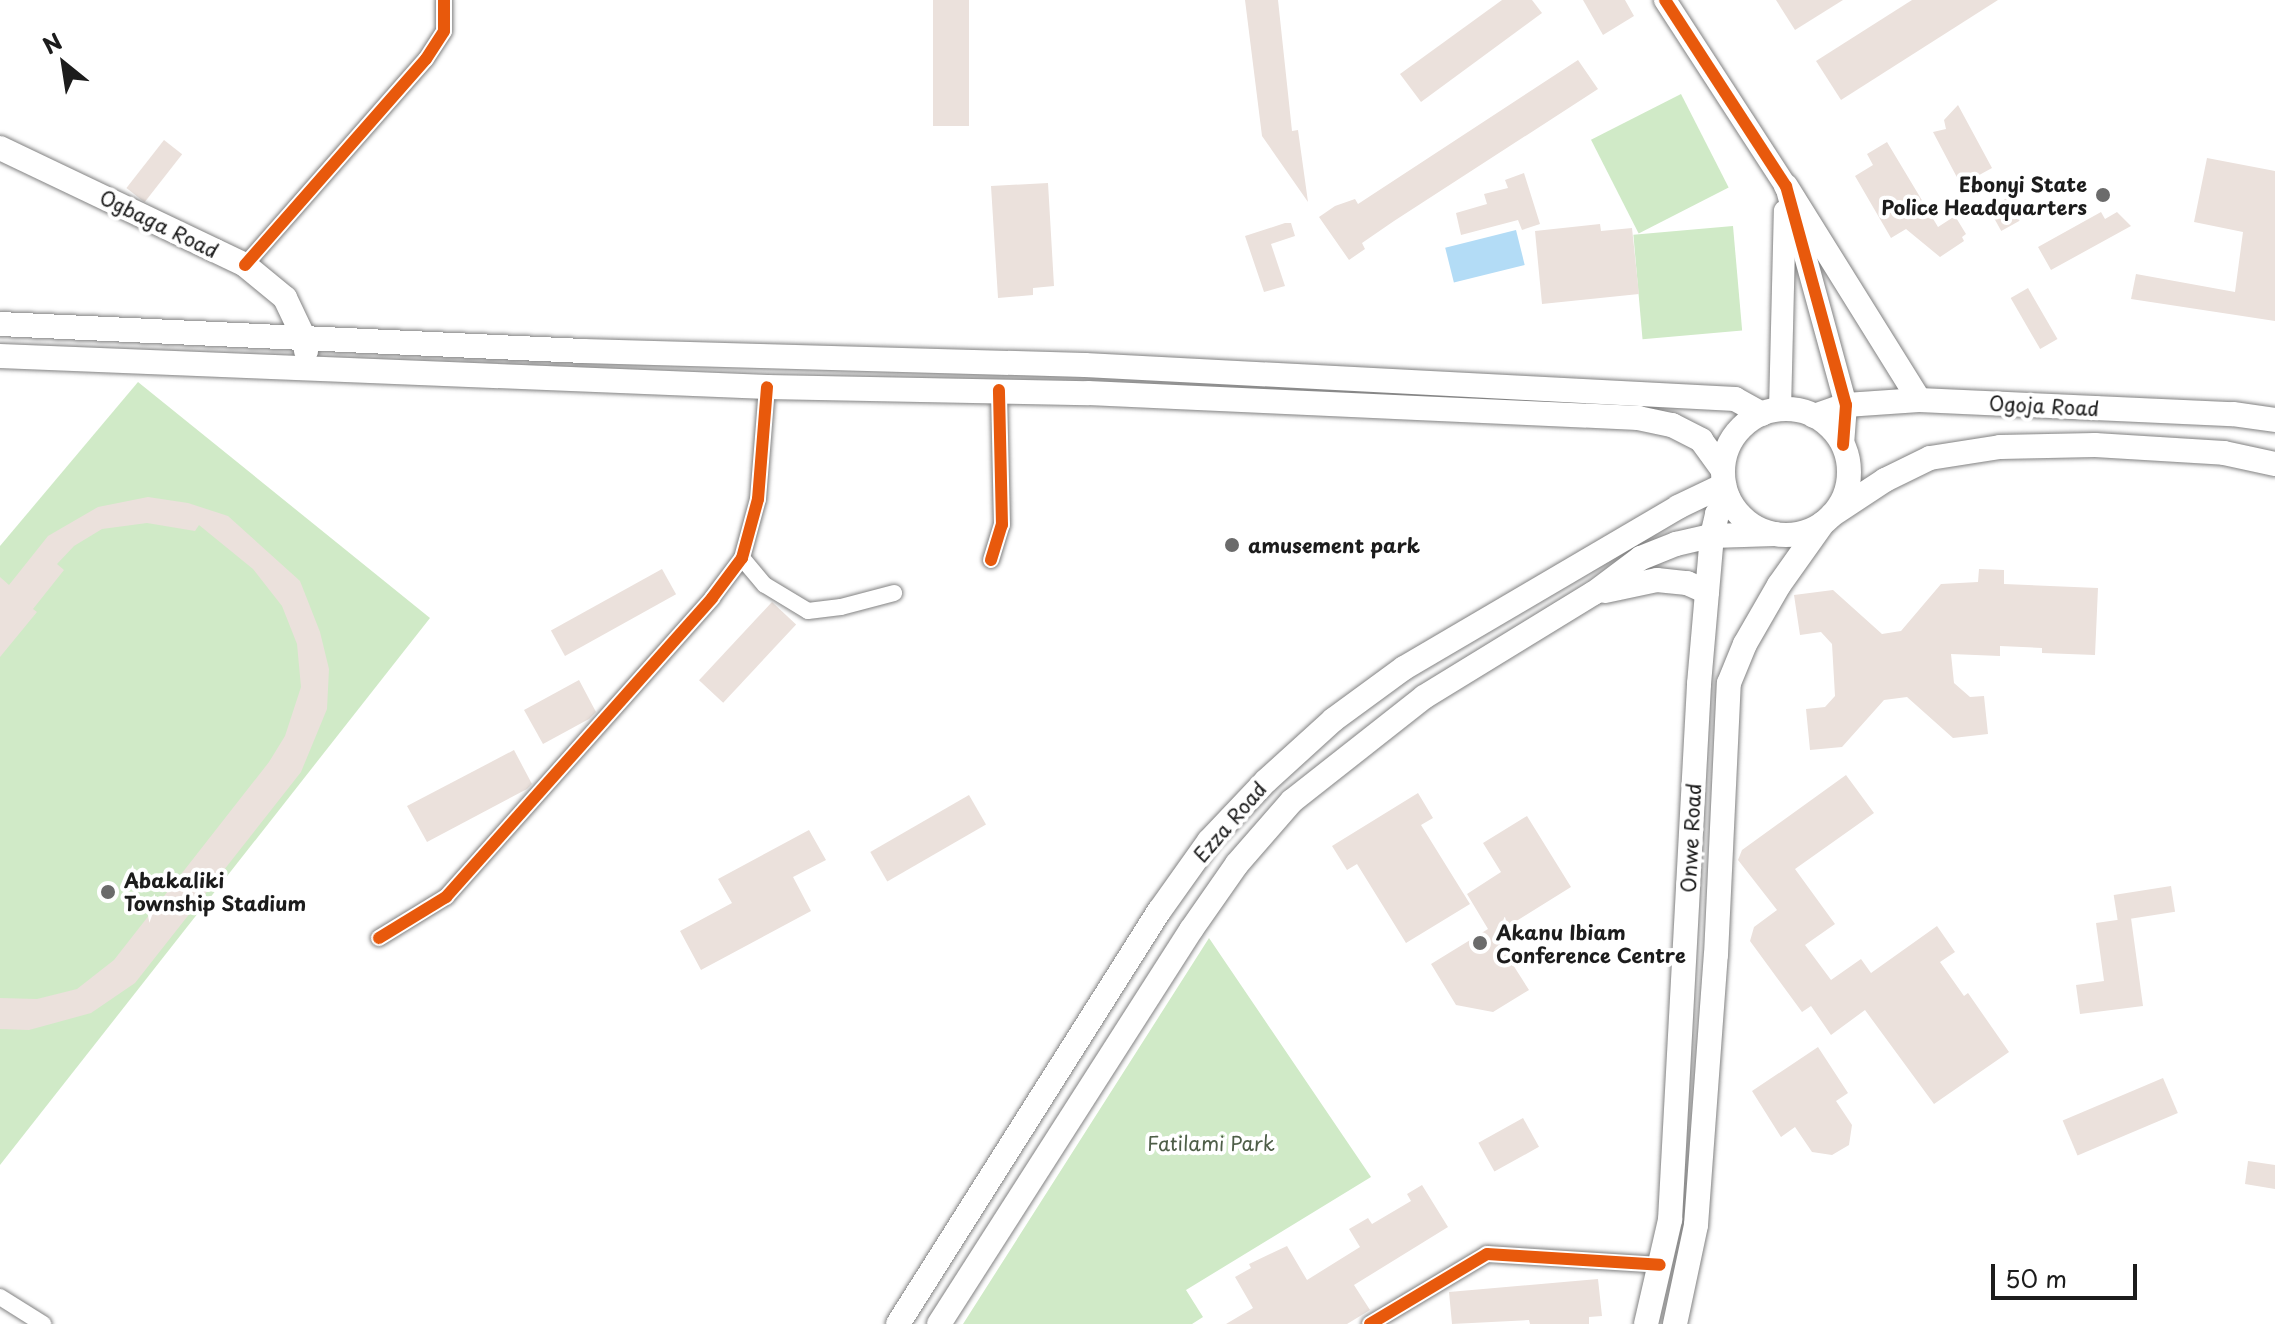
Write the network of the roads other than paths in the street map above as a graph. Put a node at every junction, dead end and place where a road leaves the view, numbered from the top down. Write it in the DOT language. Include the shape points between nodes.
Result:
graph roads {
  1 [pos="444,0"];
  2 [pos="1665,0"];
  3 [pos="0,148"];
  4 [pos="1786,186"];
  5 [pos="245,265"];
  6 [pos="0,324"];
  7 [pos="304,338"];
  8 [pos="0,356"];
  9 [pos="309,370"];
  10 [pos="767,387"];
  11 [pos="999,390"];
  12 [pos="1919,400"];
  13 [pos="1846,405"];
  14 [pos="1771,412"];
  15 [pos="1814,416"];
  16 [pos="2275,420"];
  17 [pos="1843,445"];
  18 [pos="2275,464"];
  19 [pos="1725,484"];
  20 [pos="1828,519"];
  21 [pos="1775,534"];
  22 [pos="1712,536"];
  23 [pos="742,558"];
  24 [pos="991,560"];
  25 [pos="1707,592"];
  26 [pos="894,593"];
  27 [pos="1594,593"];
  28 [pos="1160,910"];
  29 [pos="1191,930"];
  30 [pos="379,938"];
  31 [pos="1685,953"];
  32 [pos="1716,955"];
  33 [pos="1660,1265"];
  34 [pos="0,1297"];
  35 [pos="43,1324"];
  36 [pos="898,1324"];
  37 [pos="939,1324"];
  38 [pos="1370,1324"];
  39 [pos="1646,1324"];
  40 [pos="1675,1324"];
  1 -- 5 [label="street" via="444,31 426,59"];
  2 -- 4 [label="street"];
  3 -- 5 [label="main road, Ogbaga Road"];
  4 -- 12 [label="main road"];
  4 -- 13 [label="street"];
  4 -- 14 [label="street"];
  5 -- 7 [label="main road, Ogbaga Road" via="285,298"];
  6 -- 7 [label="main road"];
  7 -- 9 [label="main road, Ogbaga Road"];
  7 -- 14 [label="main road" via="1117,367 1735,399"];
  8 -- 9 [label="main road"];
  9 -- 10 [label="main road"];
  10 -- 11 [label="main road"];
  10 -- 23 [label="street" via="758,499"];
  11 -- 19 [label="main road" via="1638,418 1672,425 1701,440"];
  11 -- 24 [label="street" via="1002,525"];
  12 -- 13 [label="main road, Ogoja Road"];
  12 -- 16 [label="main road, Ogoja Road"];
  13 -- 15 [label="main road, Ogoja Road"];
  13 -- 17 [label="street"];
  14 -- 15 [label="main road"];
  14 -- 19 [label="main road" via="1734,437"];
  15 -- 17 [label="main road"];
  17 -- 20 [label="main road" via="1847,489"];
  18 -- 20 [label="main road, Ogoja Road" via="2224,453 2095,445 2000,447 1930,458 1885,480"];
  19 -- 21 [label="main road" via="1747,521"];
  19 -- 22 [label="main road, Onwe Road"];
  19 -- 28 [label="main road, Ezza Road" via="1404,668 1333,720 1209,841"];
  20 -- 21 [label="main road" via="1795,534"];
  20 -- 32 [label="main road, Onwe Road" via="1779,585 1729,683"];
  21 -- 22 [label="main road, Ezza Road"];
  22 -- 25 [label="main road, Onwe Road"];
  22 -- 27 [label="main road, Ezza Road" via="1641,558"];
  23 -- 26 [label="street" via="765,585 808,611"];
  23 -- 30 [label="street" via="446,897"];
  25 -- 27 [label="main road" via="1687,583 1657,580"];
  25 -- 31 [label="main road, Onwe Road"];
  27 -- 29 [label="main road, Ezza Road" via="1424,697 1292,801 1237,864"];
  28 -- 29 [label="main road"];
  28 -- 36 [label="main road, Ezza Road"];
  29 -- 37 [label="main road, Ezza Road"];
  31 -- 32 [label="main road"];
  31 -- 33 [label="main road, Onwe Road" via="1670,1220"];
  32 -- 40 [label="main road, Onwe Road" via="1696,1225"];
  33 -- 38 [label="street" via="1487,1254"];
  33 -- 39 [label="main road, Onwe Road"];
  34 -- 35 [label="street"];
}
